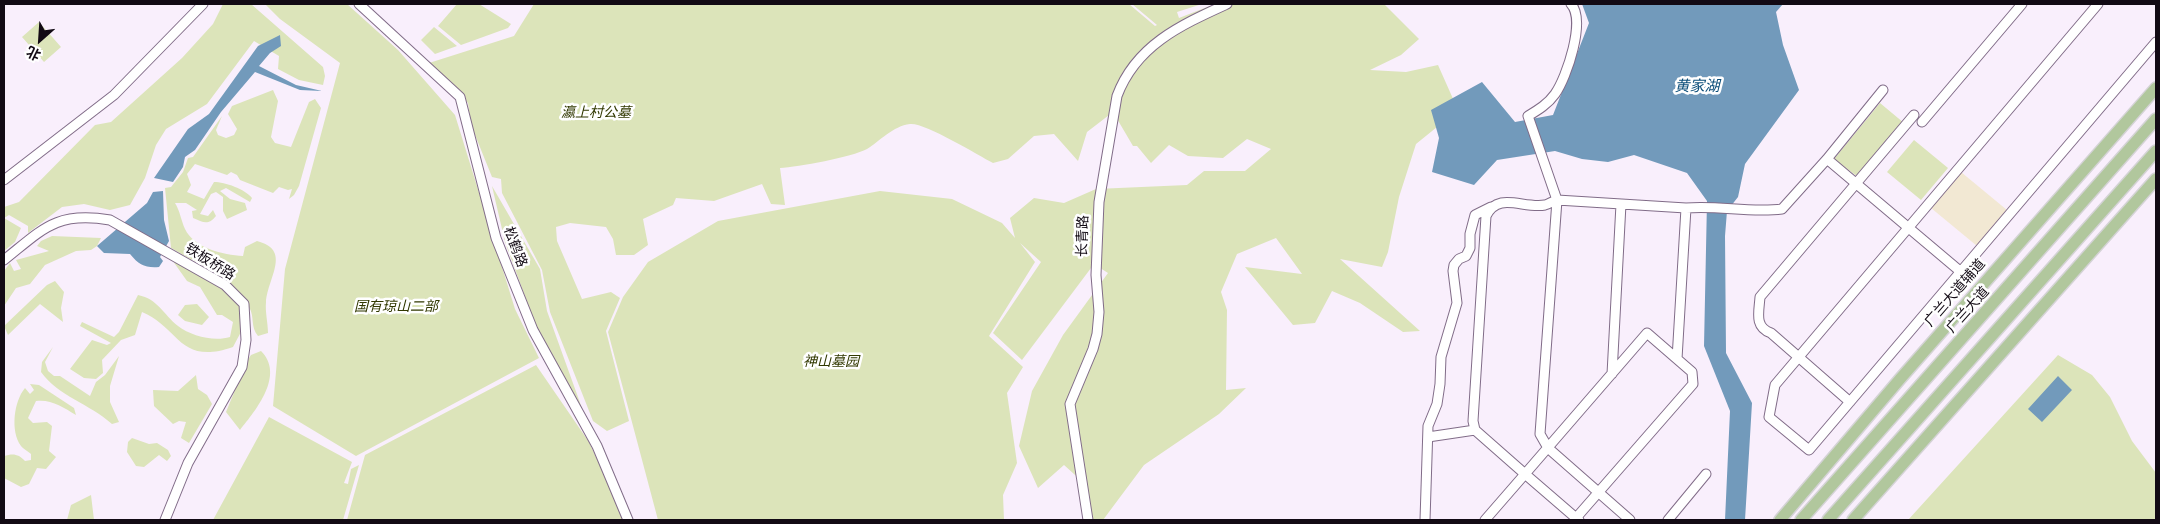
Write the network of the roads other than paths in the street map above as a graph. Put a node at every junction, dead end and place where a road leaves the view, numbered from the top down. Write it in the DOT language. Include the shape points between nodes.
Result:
graph roads {
  1 [pos="203,4"];
  2 [pos="359,4"];
  3 [pos="1227,4"];
  4 [pos="1571,4"];
  5 [pos="2022,4"];
  6 [pos="2098,4"];
  7 [pos="2156,42"];
  8 [pos="2156,88"];
  9 [pos="1882,90"];
  10 [pos="1914,115"];
  11 [pos="2156,119"];
  12 [pos="1922,122"];
  13 [pos="2156,150"];
  14 [pos="1827,159"];
  15 [pos="2156,179"];
  16 [pos="4,180"];
  17 [pos="1857,183"];
  18 [pos="1557,200"];
  19 [pos="1622,204"];
  20 [pos="1491,206"];
  21 [pos="1686,208"];
  22 [pos="1909,227"];
  23 [pos="4,260"];
  24 [pos="1961,272"];
  25 [pos="1799,357"];
  26 [pos="1677,359"];
  27 [pos="1612,374"];
  28 [pos="1850,402"];
  29 [pos="1475,430"];
  30 [pos="1428,437"];
  31 [pos="1548,448"];
  32 [pos="1526,474"];
  33 [pos="1706,474"];
  34 [pos="1599,494"];
  35 [pos="165,520"];
  36 [pos="628,520"];
  37 [pos="1088,520"];
  38 [pos="1425,520"];
  39 [pos="1485,520"];
  40 [pos="1577,520"];
  41 [pos="1630,520"];
  42 [pos="1668,520"];
  43 [pos="1780,520"];
  44 [pos="1801,520"];
  45 [pos="1828,520"];
  46 [pos="1853,520"];
  1 -- 16 [label="street" via="114,95"];
  2 -- 36 [label="street, 松鹤路" via="460,98 496,238 532,330 597,446"];
  3 -- 37 [label="street, 长青路" via="1188,22 1151,46 1122,80 1116,96 1099,202 1097,334 1094,349 1070,404"];
  4 -- 18 [label="street" via="1578,19 1566,70 1554,95 1542,108 1528,116"];
  5 -- 12 [label="street"];
  6 -- 22 [label="street"];
  7 -- 24 [label="street"];
  8 -- 43 [label="main road, 广兰大道辅道"];
  9 -- 14 [label="street"];
  10 -- 17 [label="street"];
  11 -- 44 [label="main road, 广兰大道"];
  13 -- 45 [label="main road"];
  14 -- 17 [label="street"];
  14 -- 21 [label="street" via="1782,209 1758,212 1705,206"];
  15 -- 46 [label="main road"];
  17 -- 22 [label="street"];
  17 -- 25 [label="street" via="1760,297 1758,320 1761,328"];
  18 -- 19 [label="street"];
  18 -- 20 [label="street" via="1545,205 1498,202"];
  18 -- 31 [label="street" via="1540,434"];
  19 -- 21 [label="street"];
  19 -- 27 [label="street"];
  20 -- 29 [label="street" via="1486,216"];
  20 -- 30 [label="street" via="1475,215 1468,253 1454,264 1452,277 1457,303 1441,357 1437,404 1429,418"];
  21 -- 26 [label="street"];
  22 -- 24 [label="street"];
  22 -- 25 [label="street"];
  23 -- 35 [label="street, 铁板桥路" via="46,226 66,218 110,220 226,285 244,304 246,340 242,367 188,463"];
  24 -- 28 [label="street"];
  25 -- 28 [label="street"];
  25 -- 28 [label="street" via="1775,385 1769,417 1809,450"];
  26 -- 27 [label="street" via="1647,333"];
  26 -- 34 [label="street" via="1692,372 1693,384"];
  27 -- 31 [label="street"];
  29 -- 30 [label="street"];
  29 -- 32 [label="street"];
  30 -- 38 [label="street"];
  31 -- 32 [label="street"];
  31 -- 34 [label="street"];
  32 -- 39 [label="street"];
  32 -- 40 [label="street"];
  33 -- 42 [label="street"];
  34 -- 40 [label="street"];
  34 -- 41 [label="street"];
}
